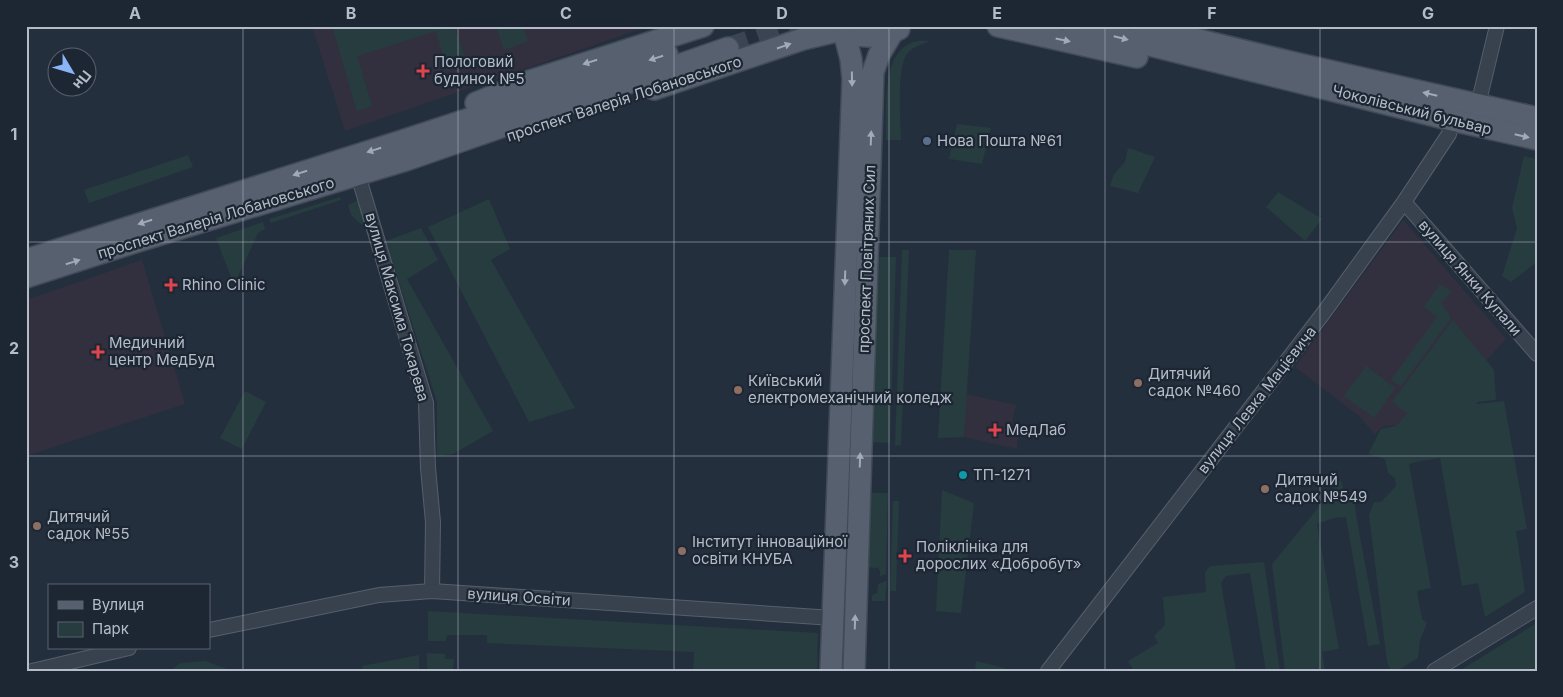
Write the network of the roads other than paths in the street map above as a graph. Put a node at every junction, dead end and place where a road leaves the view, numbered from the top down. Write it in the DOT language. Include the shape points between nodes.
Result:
graph roads {
  1 [pos="998,26"];
  2 [pos="1073,26"];
  3 [pos="1141,26"];
  4 [pos="1184,26"];
  5 [pos="1496,26"];
  6 [pos="901,28"];
  7 [pos="840,29"];
  8 [pos="717,37"];
  9 [pos="1291,71"];
  10 [pos="1478,105"];
  11 [pos="1537,118"];
  12 [pos="1452,120"];
  13 [pos="1537,139"];
  14 [pos="404,150"];
  15 [pos="358,175"];
  16 [pos="1404,202"];
  17 [pos="26,260"];
  18 [pos="26,277"];
  19 [pos="1537,354"];
  20 [pos="432,591"];
  21 [pos="1537,608"];
  22 [pos="833,618"];
  23 [pos="210,630"];
  24 [pos="121,650"];
  25 [pos="32,671"];
  26 [pos="831,671"];
  27 [pos="854,671"];
  28 [pos="1048,671"];
  29 [pos="1434,671"];
  1 -- 9 [label="main road, Чоколівський бульвар, one-way" via="1163,62"];
  2 -- 9 [label="main road, Чоколівський бульвар, one-way"];
  3 -- 9 [label="main road, Чоколівський бульвар"];
  4 -- 9 [label="main road, Чоколівський бульвар" via="1229,40"];
  5 -- 10 [label="street"];
  6 -- 7 [label="main road" via="866,36"];
  27 -- 6 [label="main road, проспект Повітряних Сил, one-way" via="873,72 878,55"];
  14 -- 7 [label="main road, проспект Валерія Лобановського, one-way" via="468,149"];
  7 -- 22 [label="main road, проспект Повітряних Сил, one-way" via="851,60 853,79"];
  8 -- 14 [label="main road, проспект Валерія Лобановського"];
  8 -- 14 [label="main road, проспект Валерія Лобановського, one-way" via="530,81 456,111"];
  10 -- 9 [label="main road, Чоколівський бульвар, one-way"];
  9 -- 12 [label="main road, Чоколівський бульвар"];
  10 -- 11 [label="main road, Чоколівський бульвар"];
  12 -- 13 [label="main road, Чоколівський бульвар, one-way"];
  12 -- 16 [label="street, вулиця Левка Мацієвича" via="1449,134"];
  14 -- 15 [label="main road, проспект Валерія Лобановського"];
  14 -- 17 [label="main road, проспект Валерія Лобановського, one-way"];
  18 -- 15 [label="main road, проспект Валерія Лобановського, one-way"];
  15 -- 20 [label="street, вулиця Максима Токарева" via="426,403"];
  16 -- 19 [label="street, вулиця Янки Купали"];
  16 -- 28 [label="street, вулиця Левка Мацієвича" via="1319,320"];
  20 -- 22 [label="street, вулиця Освіти"];
  20 -- 23 [label="street, вулиця Освіти" via="379,595"];
  21 -- 29 [label="street"];
  22 -- 26 [label="main road, проспект Повітряних Сил"];
  24 -- 25 [label="street"];
}
